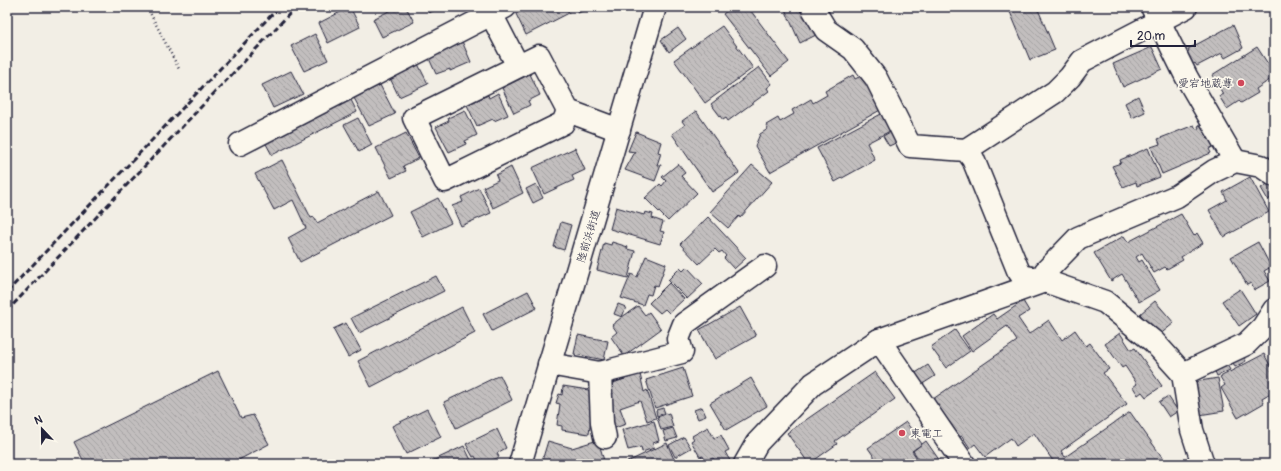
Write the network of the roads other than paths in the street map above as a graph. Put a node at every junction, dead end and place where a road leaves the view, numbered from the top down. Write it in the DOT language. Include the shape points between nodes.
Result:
graph roads {
  1 [pos="655,7"];
  2 [pos="812,7"];
  3 [pos="1186,7"];
  4 [pos="498,11"];
  5 [pos="1156,14"];
  6 [pos="518,66"];
  7 [pos="568,111"];
  8 [pos="619,130"];
  9 [pos="240,144"];
  10 [pos="966,150"];
  11 [pos="1235,161"];
  12 [pos="1274,175"];
  13 [pos="765,266"];
  14 [pos="1045,281"];
  15 [pos="1274,310"];
  16 [pos="879,340"];
  17 [pos="549,364"];
  18 [pos="600,373"];
  19 [pos="1183,374"];
  20 [pos="605,437"];
  21 [pos="520,464"];
  22 [pos="745,464"];
  23 [pos="964,464"];
  24 [pos="1203,464"];
  1 -- 8 [label="street, 陸前浜街道"];
  2 -- 10 [label="street" via="826,30 853,49 876,78 910,146"];
  3 -- 5 [label="street"];
  4 -- 6 [label="street"];
  4 -- 9 [label="street"];
  5 -- 10 [label="street" via="1082,61 1055,92"];
  5 -- 11 [label="street" via="1187,78"];
  6 -- 7 [label="street" via="539,56"];
  6 -- 7 [label="street" via="414,118 445,181 564,123"];
  7 -- 8 [label="street"];
  8 -- 17 [label="street, 陸前浜街道"];
  10 -- 14 [label="street" via="973,159 1018,270 1022,276"];
  11 -- 12 [label="street" via="1261,166"];
  11 -- 14 [label="street" via="1214,170 1177,196 1078,238 1045,272"];
  13 -- 18 [label="street" via="684,324 678,339 682,352"];
  14 -- 16 [label="street"];
  14 -- 19 [label="street" via="1105,302 1154,342"];
  15 -- 19 [label="street" via="1263,327 1246,344"];
  16 -- 22 [label="street" via="813,384 757,443"];
  16 -- 23 [label="street"];
  17 -- 18 [label="street"];
  17 -- 21 [label="street, 陸前浜街道"];
  18 -- 20 [label="street"];
  19 -- 24 [label="street" via="1192,430"];
}
